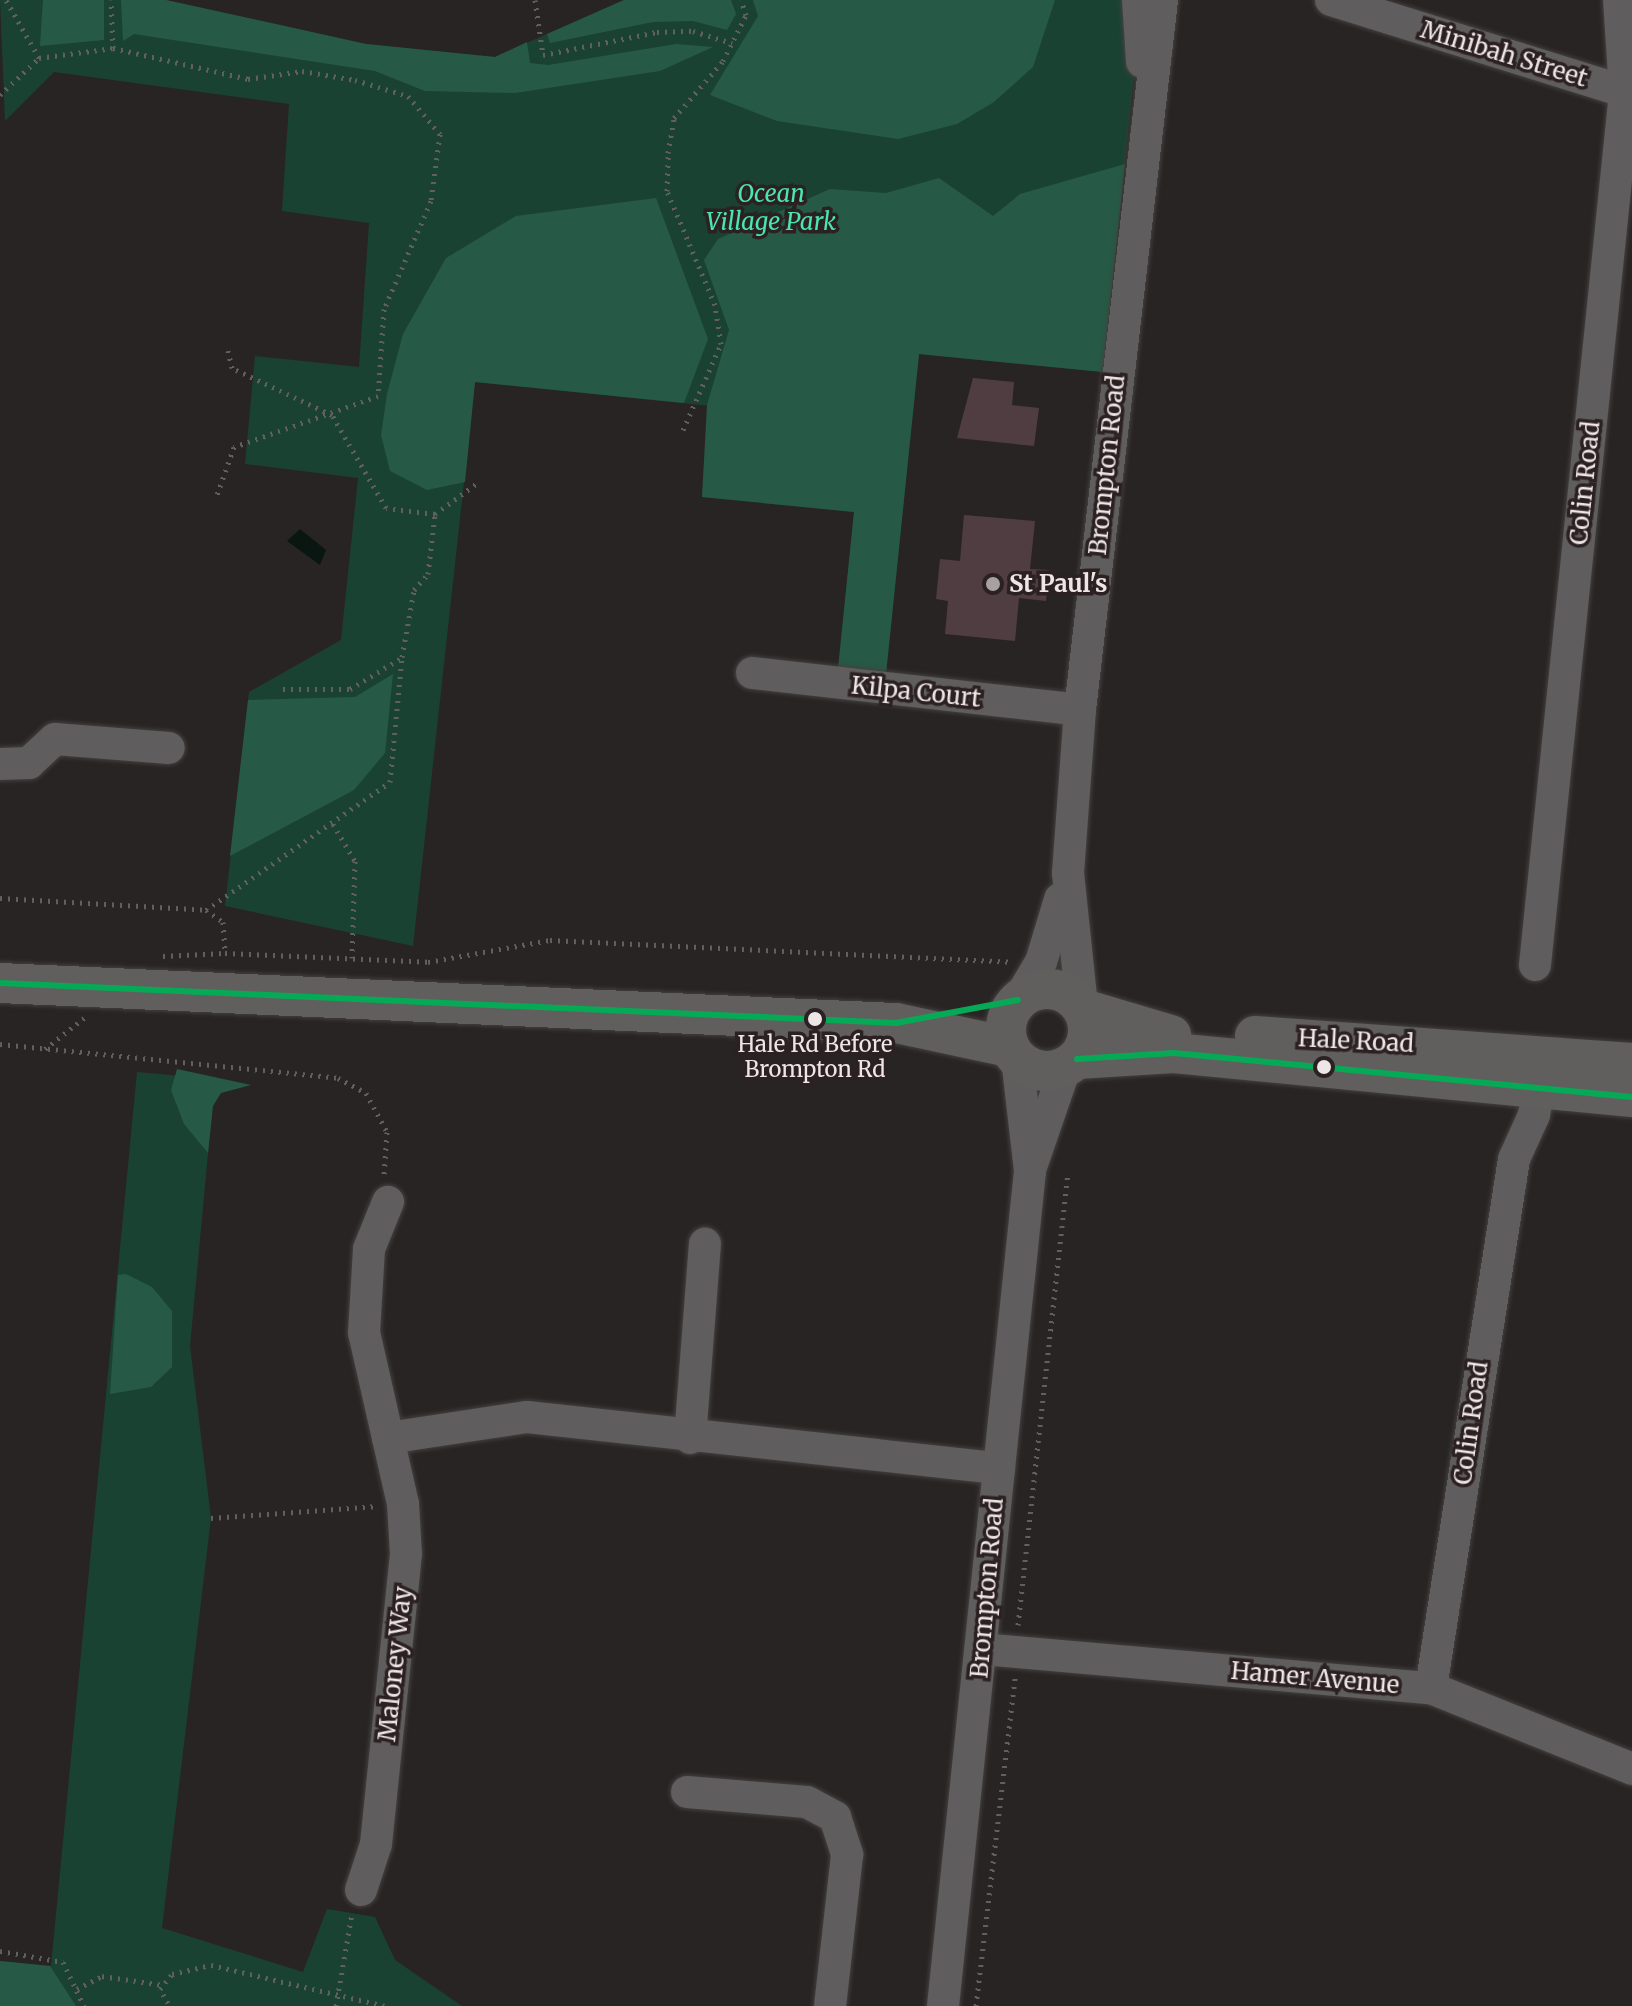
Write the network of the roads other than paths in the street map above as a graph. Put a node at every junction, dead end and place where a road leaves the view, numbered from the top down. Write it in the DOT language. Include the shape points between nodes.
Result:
graph roads {
  1 [pos="1138,0"];
  2 [pos="1162,0"];
  3 [pos="1331,0"];
  4 [pos="1619,0"];
  5 [pos="1629,93"];
  6 [pos="1147,105"];
  7 [pos="752,673"];
  8 [pos="1080,710"];
  9 [pos="169,748"];
  10 [pos="0,764"];
  11 [pos="1068,873"];
  12 [pos="1535,965"];
  13 [pos="0,983"];
  14 [pos="1020,987"];
  15 [pos="1083,1007"];
  16 [pos="896,1023"];
  17 [pos="1013,1053"];
  18 [pos="1632,1063"];
  19 [pos="1071,1064"];
  20 [pos="1527,1069"];
  21 [pos="1632,1097"];
  22 [pos="1030,1171"];
  23 [pos="388,1202"];
  24 [pos="705,1244"];
  25 [pos="388,1438"];
  26 [pos="690,1438"];
  27 [pos="999,1468"];
  28 [pos="982,1649"];
  29 [pos="1431,1688"];
  30 [pos="1632,1769"];
  31 [pos="687,1792"];
  32 [pos="361,1890"];
  33 [pos="830,2006"];
  34 [pos="943,2006"];
  1 -- 6 [label="street, Brompton Road"];
  2 -- 6 [label="street, Brompton Road" via="1160,58"];
  3 -- 5 [label="street, Minibah Street"];
  4 -- 5 [label="street, Colin Road"];
  5 -- 12 [label="street, Colin Road"];
  6 -- 8 [label="street, Brompton Road"];
  7 -- 8 [label="street, Kilpa Court"];
  8 -- 11 [label="street, Brompton Road"];
  9 -- 10 [label="street" via="55,739 29,763"];
  11 -- 14 [label="street, Brompton Road" via="1041,962"];
  11 -- 15 [label="street, Brompton Road"];
  13 -- 16 [label="main road"];
  14 -- 15 [label="main road" via="1059,990"];
  14 -- 16 [label="main road"];
  14 -- 17 [label="main road" via="1005,1031"];
  15 -- 19 [label="main road" via="1089,1035"];
  15 -- 20 [label="main road, Hale Road" via="1163,1034"];
  16 -- 17 [label="main road"];
  17 -- 19 [label="main road" via="1048,1071"];
  17 -- 22 [label="street, Brompton Road"];
  18 -- 20 [label="main road, Hale Road"];
  19 -- 20 [label="main road, Hale Road" via="1174,1053"];
  19 -- 22 [label="street, Brompton Road"];
  20 -- 21 [label="main road, Hale Road"];
  20 -- 29 [label="street, Colin Road"];
  22 -- 27 [label="street, Brompton Road"];
  23 -- 25 [label="street, Maloney Way" via="369,1249 364,1333"];
  24 -- 26 [label="street"];
  25 -- 26 [label="street" via="527,1417"];
  25 -- 32 [label="street, Maloney Way" via="403,1504 406,1554 376,1844"];
  26 -- 27 [label="street"];
  27 -- 28 [label="street, Brompton Road"];
  28 -- 29 [label="street, Hamer Avenue"];
  28 -- 34 [label="street, Brompton Road"];
  29 -- 30 [label="street, Hamer Avenue"];
  31 -- 33 [label="street" via="807,1802 835,1817 847,1855"];
}
